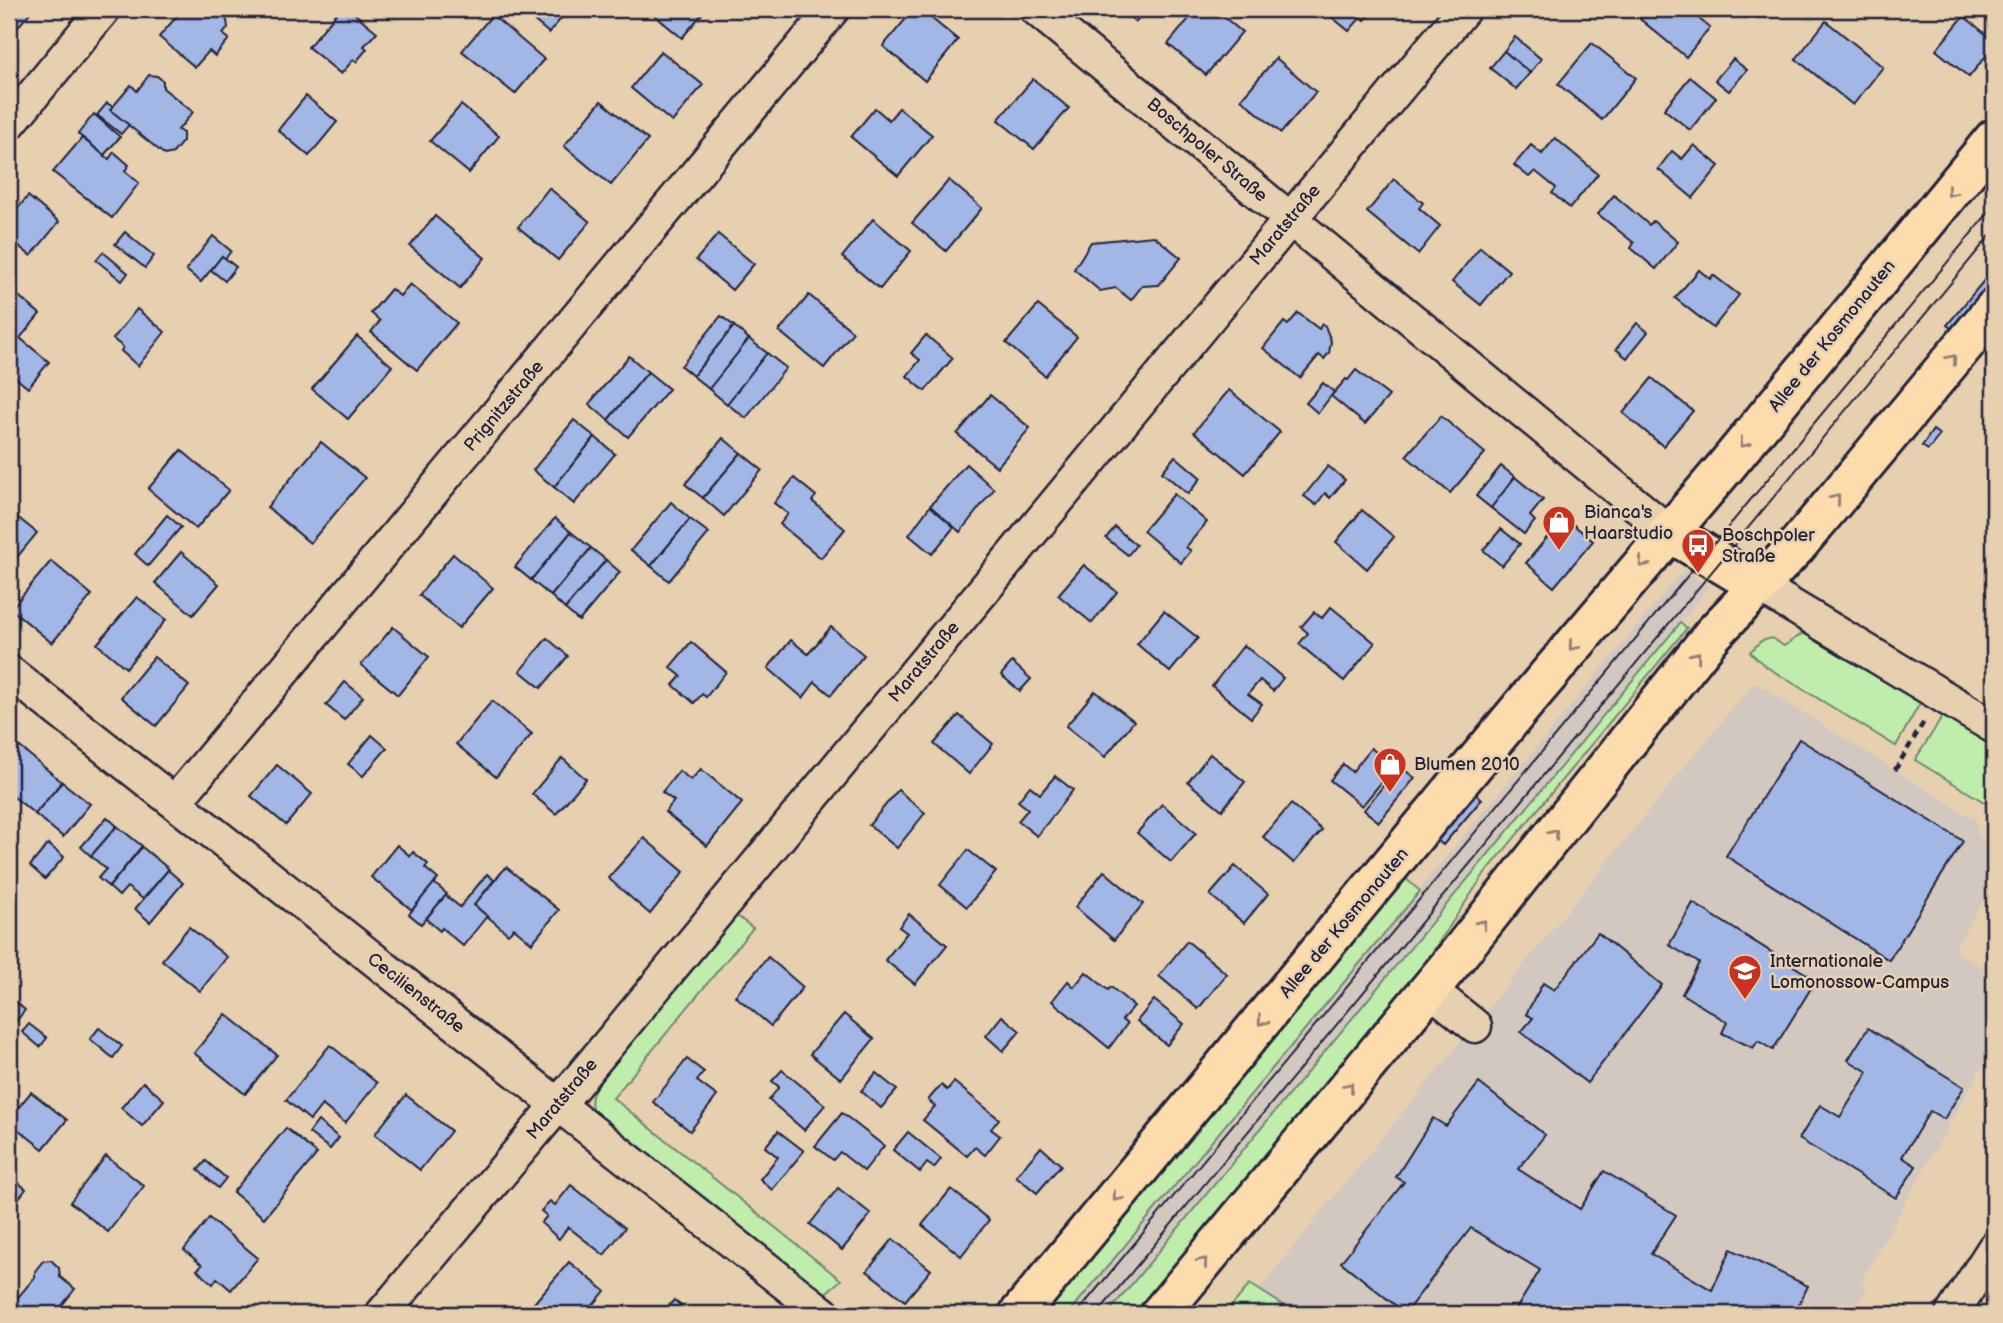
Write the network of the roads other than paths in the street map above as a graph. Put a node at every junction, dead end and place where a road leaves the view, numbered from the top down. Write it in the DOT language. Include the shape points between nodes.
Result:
graph roads {
  1 [pos="104,9"];
  2 [pos="834,9"];
  3 [pos="1036,9"];
  4 [pos="1464,9"];
  5 [pos="9,124"];
  6 [pos="1994,139"];
  7 [pos="1291,219"];
  8 [pos="1994,309"];
  9 [pos="1669,532"];
  10 [pos="1759,586"];
  11 [pos="9,672"];
  12 [pos="1994,727"];
  13 [pos="174,802"];
  14 [pos="1429,989"];
  15 [pos="1475,1026"];
  16 [pos="558,1105"];
  17 [pos="1994,1248"];
  18 [pos="382,1314"];
  19 [pos="824,1314"];
  20 [pos="1019,1314"];
  21 [pos="1160,1314"];
  22 [pos="1952,1314"];
  1 -- 5 [label="street"];
  2 -- 13 [label="street, Prignitzstraße"];
  3 -- 7 [label="street, Boschpoler Straße"];
  4 -- 7 [label="street, Maratstraße"];
  6 -- 9 [label="main road, Allee der Kosmonauten, one-way"];
  7 -- 9 [label="street, Boschpoler Straße"];
  7 -- 16 [label="street, Maratstraße"];
  10 -- 8 [label="main road, one-way" via="1796,548"];
  9 -- 10 [label="main road"];
  9 -- 20 [label="main road, Allee der Kosmonauten, one-way"];
  10 -- 12 [label="street"];
  14 -- 10 [label="main road, one-way" via="1713,634"];
  11 -- 13 [label="street, Cecilienstraße"];
  13 -- 16 [label="street, Cecilienstraße"];
  14 -- 15 [label="street"];
  21 -- 14 [label="main road, one-way"];
  16 -- 18 [label="street, Maratstraße"];
  16 -- 19 [label="street, Cecilienstraße"];
  17 -- 22 [label="street"];
}
